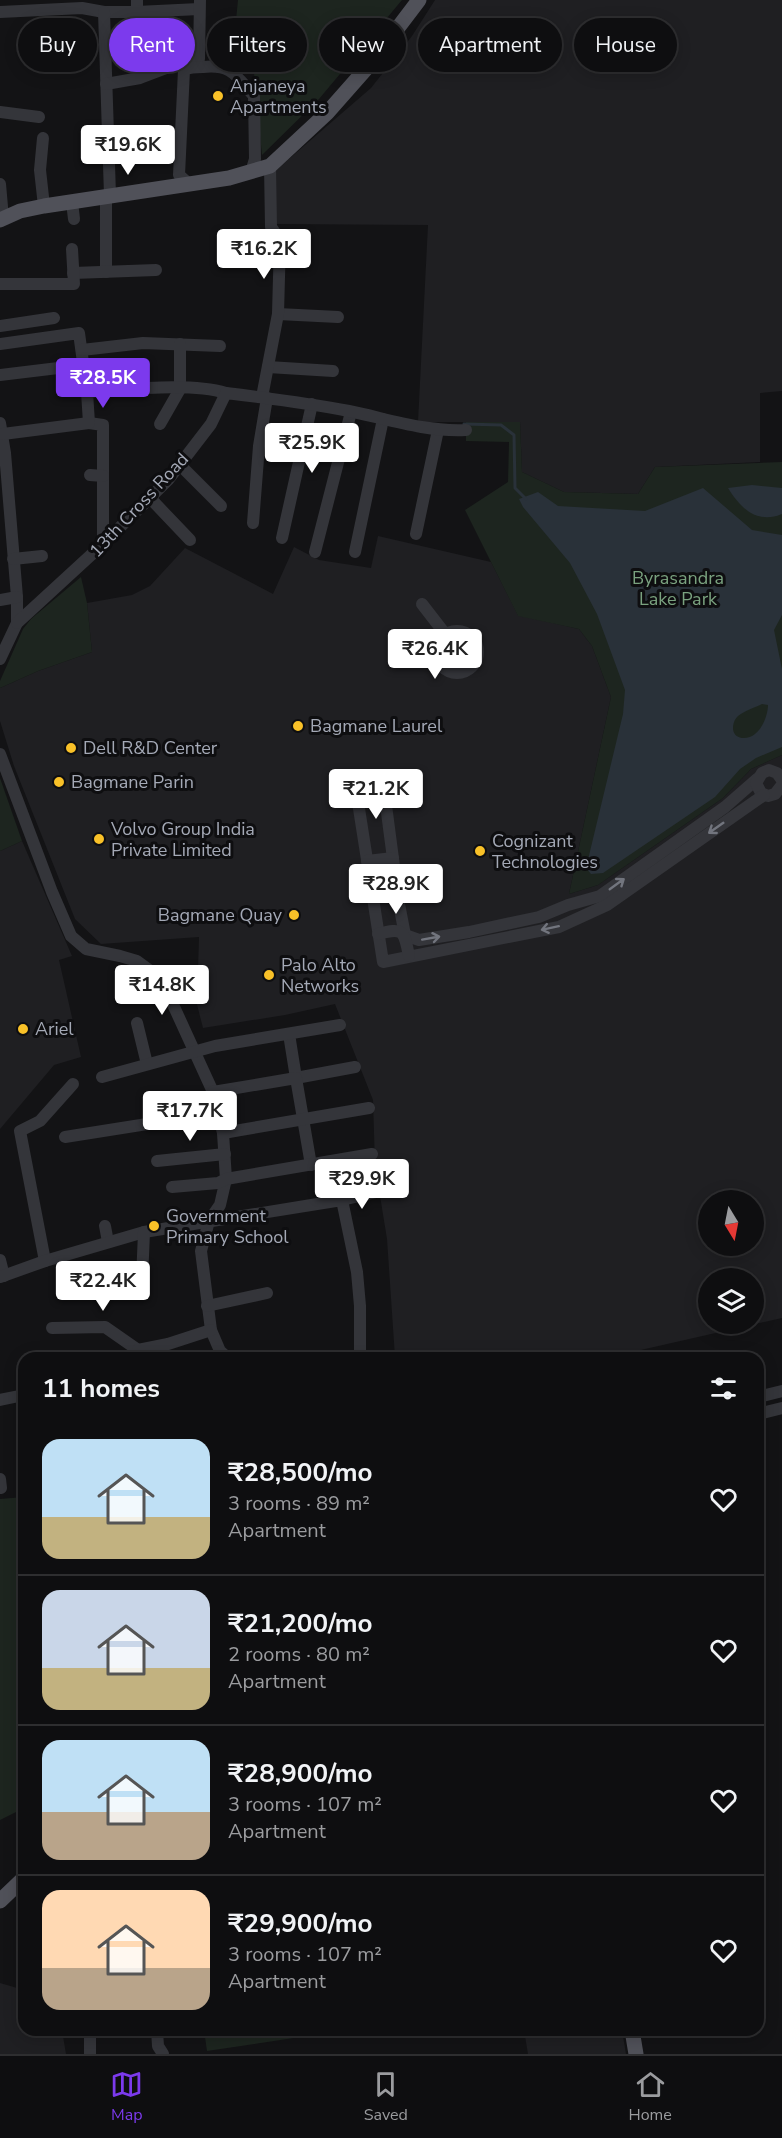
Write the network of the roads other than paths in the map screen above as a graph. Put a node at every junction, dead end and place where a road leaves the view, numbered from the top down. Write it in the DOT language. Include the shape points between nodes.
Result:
graph roads {
  1 [pos="419,0"];
  2 [pos="82,4"];
  3 [pos="200,4"];
  4 [pos="137,6"];
  5 [pos="0,12"];
  6 [pos="104,12"];
  7 [pos="106,84"];
  8 [pos="0,112"];
  9 [pos="39,117"];
  10 [pos="43,138"];
  11 [pos="270,166"];
  12 [pos="251,172"];
  13 [pos="188,183"];
  14 [pos="0,184"];
  15 [pos="108,195"];
  16 [pos="74,202"];
  17 [pos="44,206"];
  18 [pos="2,219"];
  19 [pos="76,219"];
  20 [pos="72,249"];
  21 [pos="156,270"];
  22 [pos="106,272"];
  23 [pos="73,273"];
  24 [pos="0,284"];
  25 [pos="278,314"];
  26 [pos="338,317"];
  27 [pos="54,318"];
  28 [pos="0,326"];
  29 [pos="0,344"];
  30 [pos="180,344"];
  31 [pos="220,346"];
  32 [pos="82,350"];
  33 [pos="83,365"];
  34 [pos="268,367"];
  35 [pos="333,371"];
  36 [pos="0,375"];
  37 [pos="180,389"];
  38 [pos="87,392"];
  39 [pos="226,393"];
  40 [pos="265,398"];
  41 [pos="312,404"];
  42 [pos="351,412"];
  43 [pos="383,419"];
  44 [pos="89,423"];
  45 [pos="160,424"];
  46 [pos="1,429"];
  47 [pos="438,430"];
  48 [pos="466,430"];
  49 [pos="3,454"];
  50 [pos="180,465"];
  51 [pos="90,475"];
  52 [pos="103,476"];
  53 [pos="4,487"];
  54 [pos="149,498"];
  55 [pos="220,506"];
  56 [pos="253,523"];
  57 [pos="416,534"];
  58 [pos="6,535"];
  59 [pos="282,538"];
  60 [pos="190,540"];
  61 [pos="104,544"];
  62 [pos="315,552"];
  63 [pos="355,552"];
  64 [pos="42,556"];
  65 [pos="14,559"];
  66 [pos="17,597"];
  67 [pos="0,600"];
  68 [pos="422,604"];
  69 [pos="17,623"];
  70 [pos="446,635"];
  71 [pos="0,659"];
  72 [pos="0,754"];
  73 [pos="382,775"];
  74 [pos="757,779"];
  75 [pos="781,782"];
  76 [pos="355,783"];
  77 [pos="764,795"];
  78 [pos="393,858"];
  79 [pos="367,861"];
  80 [pos="378,934"];
  81 [pos="405,935"];
  82 [pos="409,956"];
  83 [pos="165,987"];
  84 [pos="133,995"];
  85 [pos="137,1023"];
  86 [pos="340,1025"];
  87 [pos="289,1034"];
  88 [pos="195,1051"];
  89 [pos="147,1064"];
  90 [pos="355,1067"];
  91 [pos="102,1077"];
  92 [pos="296,1078"];
  93 [pos="73,1084"];
  94 [pos="213,1092"];
  95 [pos="217,1105"];
  96 [pos="369,1108"];
  97 [pos="303,1120"];
  98 [pos="223,1133"];
  99 [pos="65,1137"];
  100 [pos="225,1154"];
  101 [pos="372,1154"];
  102 [pos="157,1161"];
  103 [pos="311,1165"];
  104 [pos="226,1179"];
  105 [pos="172,1187"];
  106 [pos="376,1192"];
  107 [pos="342,1200"];
  108 [pos="209,1221"];
  109 [pos="105,1226"];
  110 [pos="144,1232"];
  111 [pos="108,1242"];
  112 [pos="0,1260"];
  113 [pos="45,1261"];
  114 [pos="2,1277"];
  115 [pos="142,1280"];
  116 [pos="267,1293"];
  117 [pos="207,1306"];
  118 [pos="52,1328"];
  119 [pos="211,1330"];
  120 [pos="135,1352"];
  121 [pos="143,1352"];
  122 [pos="221,1352"];
  123 [pos="360,1352"];
  124 [pos="782,1391"];
  125 [pos="18,1396"];
  126 [pos="764,1396"];
  127 [pos="0,1400"];
  128 [pos="782,1408"];
  129 [pos="764,1412"];
  130 [pos="18,1886"];
  131 [pos="0,1901"];
  132 [pos="90,2036"];
  133 [pos="156,2036"];
  134 [pos="633,2036"];
  135 [pos="90,2054"];
  136 [pos="163,2054"];
  137 [pos="636,2054"];
  1 -- 11 [label="main road" via="372,62"];
  2 -- 5 [label="street"];
  2 -- 6 [label="street"];
  3 -- 4 [label="street"];
  3 -- 7 [label="street" via="199,59 140,78"];
  4 -- 6 [label="street"];
  6 -- 7 [label="street"];
  7 -- 15 [label="street"];
  8 -- 9 [label="street"];
  10 -- 17 [label="street" via="40,170"];
  11 -- 12 [label="main road"];
  11 -- 25 [label="street" via="272,227 280,240"];
  12 -- 13 [label="main road"];
  12 -- 13 [label="street" via="255,159 254,96 231,71 218,65 189,68 184,70 179,175"];
  13 -- 15 [label="main road"];
  14 -- 18 [label="street"];
  15 -- 16 [label="main road"];
  15 -- 22 [label="street"];
  16 -- 17 [label="main road"];
  16 -- 19 [label="street"];
  17 -- 18 [label="main road"];
  20 -- 23 [label="street"];
  21 -- 22 [label="street"];
  22 -- 23 [label="street"];
  23 -- 24 [label="street" via="74,284"];
  25 -- 26 [label="street"];
  25 -- 34 [label="street"];
  27 -- 28 [label="street"];
  29 -- 32 [label="street" via="79,333"];
  30 -- 31 [label="street"];
  30 -- 32 [label="street" via="144,343"];
  30 -- 37 [label="street"];
  32 -- 33 [label="street"];
  33 -- 36 [label="street"];
  33 -- 38 [label="street"];
  34 -- 35 [label="street"];
  34 -- 40 [label="street"];
  37 -- 38 [label="street"];
  37 -- 39 [label="street"];
  37 -- 45 [label="street"];
  38 -- 44 [label="street"];
  39 -- 40 [label="street"];
  39 -- 50 [label="street, 13th Cross Road" via="212,424"];
  40 -- 41 [label="street"];
  40 -- 56 [label="street"];
  41 -- 42 [label="street"];
  41 -- 59 [label="street"];
  42 -- 43 [label="street"];
  42 -- 62 [label="street"];
  43 -- 47 [label="street"];
  43 -- 63 [label="street"];
  44 -- 46 [label="street"];
  44 -- 52 [label="street" via="103,425"];
  46 -- 49 [label="street"];
  47 -- 48 [label="street"];
  47 -- 57 [label="street"];
  49 -- 53 [label="street"];
  50 -- 54 [label="street, 13th Cross Road"];
  50 -- 55 [label="street"];
  51 -- 52 [label="street"];
  52 -- 61 [label="street"];
  53 -- 58 [label="street"];
  54 -- 60 [label="street"];
  54 -- 61 [label="street, 13th Cross Road"];
  58 -- 65 [label="street"];
  61 -- 69 [label="street, 13th Cross Road"];
  64 -- 65 [label="street"];
  65 -- 66 [label="street"];
  66 -- 67 [label="street"];
  66 -- 69 [label="street"];
  68 -- 70 [label="street"];
  69 -- 71 [label="street"];
  72 -- 83 [label="street" via="70,936 86,949 137,961"];
  73 -- 78 [label="street"];
  74 -- 75 [label="street" via="765,771"];
  74 -- 77 [label="street" via="757,787"];
  81 -- 74 [label="street, one-way" via="419,940 469,932 539,917 600,896 725,807"];
  75 -- 77 [label="street" via="772,796"];
  76 -- 79 [label="street"];
  77 -- 82 [label="street, one-way" via="607,905 559,927"];
  78 -- 79 [label="street"];
  78 -- 81 [label="street"];
  79 -- 80 [label="street"];
  80 -- 81 [label="street" via="393,930"];
  80 -- 82 [label="street" via="382,962"];
  81 -- 82 [label="street"];
  83 -- 84 [label="street"];
  83 -- 88 [label="street"];
  85 -- 89 [label="street"];
  86 -- 87 [label="street"];
  87 -- 88 [label="street"];
  87 -- 92 [label="street"];
  88 -- 89 [label="street"];
  88 -- 94 [label="street"];
  89 -- 91 [label="street"];
  90 -- 92 [label="street"];
  92 -- 94 [label="street"];
  92 -- 97 [label="street"];
  93 -- 113 [label="street" via="40,1121 20,1131"];
  94 -- 95 [label="street"];
  95 -- 98 [label="street"];
  95 -- 99 [label="street" via="147,1124"];
  96 -- 97 [label="street"];
  97 -- 98 [label="street"];
  97 -- 103 [label="street"];
  98 -- 100 [label="street"];
  100 -- 102 [label="street"];
  100 -- 104 [label="street"];
  101 -- 103 [label="street"];
  103 -- 104 [label="street"];
  104 -- 105 [label="street"];
  104 -- 108 [label="street" via="220,1205"];
  106 -- 107 [label="street"];
  107 -- 108 [label="street"];
  107 -- 123 [label="street" via="357,1272"];
  108 -- 110 [label="street"];
  108 -- 117 [label="street" via="201,1251"];
  109 -- 111 [label="street"];
  110 -- 111 [label="street"];
  110 -- 115 [label="street"];
  111 -- 113 [label="street"];
  112 -- 114 [label="street"];
  113 -- 114 [label="street"];
  116 -- 117 [label="street"];
  117 -- 119 [label="street"];
  118 -- 120 [label="street" via="105,1327"];
  119 -- 121 [label="street"];
  119 -- 122 [label="street"];
  124 -- 126 [label="street"];
  125 -- 127 [label="street"];
  128 -- 129 [label="street"];
  130 -- 131 [label="main road"];
  132 -- 135 [label="street"];
  133 -- 136 [label="street"];
  134 -- 137 [label="main road"];
}
